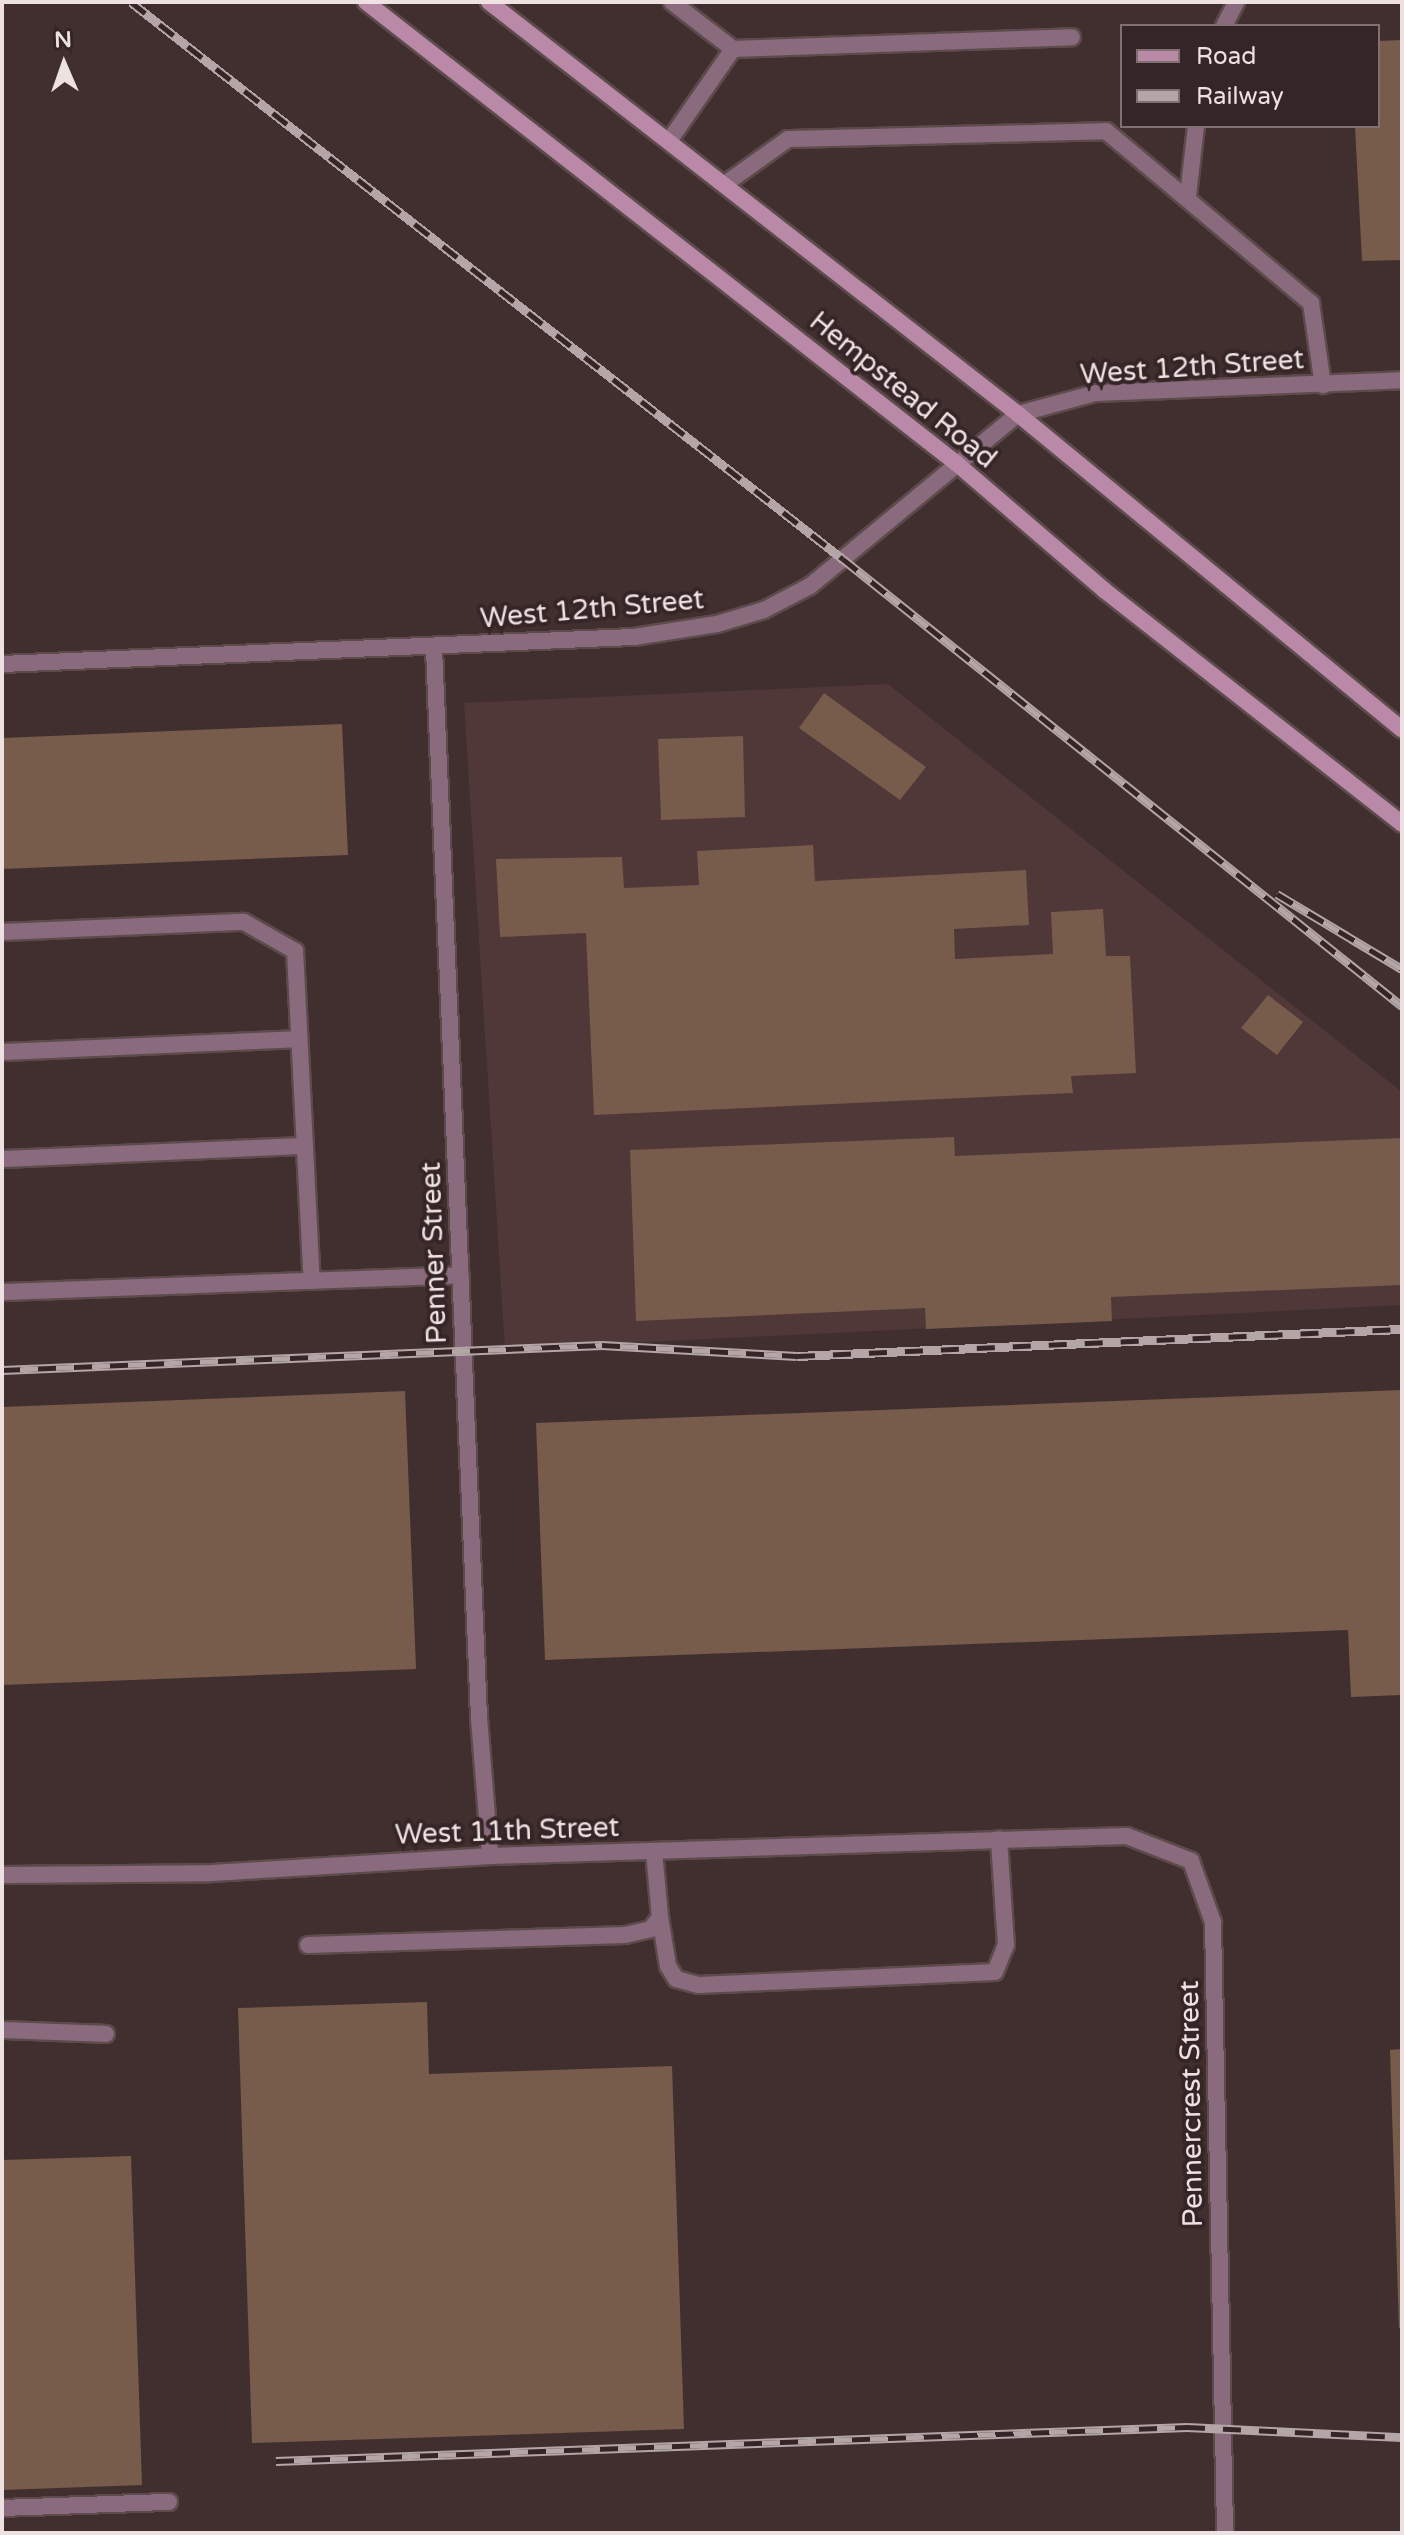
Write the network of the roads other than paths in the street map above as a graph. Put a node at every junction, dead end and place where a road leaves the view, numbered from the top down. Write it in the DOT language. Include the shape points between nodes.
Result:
graph roads {
  1 [pos="366,2"];
  2 [pos="489,2"];
  3 [pos="672,2"];
  4 [pos="1236,2"];
  5 [pos="1225,24"];
  6 [pos="1072,37"];
  7 [pos="733,49"];
  8 [pos="1196,128"];
  9 [pos="669,141"];
  10 [pos="725,184"];
  11 [pos="1188,196"];
  12 [pos="1402,380"];
  13 [pos="1323,385"];
  14 [pos="1018,414"];
  15 [pos="956,463"];
  16 [pos="434,648"];
  17 [pos="2,664"];
  18 [pos="1402,729"];
  19 [pos="1402,824"];
  20 [pos="2,932"];
  21 [pos="299,1039"];
  22 [pos="2,1052"];
  23 [pos="305,1146"];
  24 [pos="2,1159"];
  25 [pos="461,1275"];
  26 [pos="312,1281"];
  27 [pos="2,1292"];
  28 [pos="1006,1838"];
  29 [pos="654,1851"];
  30 [pos="490,1856"];
  31 [pos="2,1875"];
  32 [pos="660,1917"];
  33 [pos="308,1945"];
  34 [pos="2,2030"];
  35 [pos="106,2034"];
  36 [pos="169,2502"];
  37 [pos="2,2508"];
  38 [pos="1225,2533"];
  1 -- 15 [label="main road, Hempstead Road"];
  2 -- 9 [label="main road, Hempstead Road"];
  3 -- 7 [label="street"];
  4 -- 5 [label="street"];
  6 -- 7 [label="street"];
  7 -- 9 [label="street"];
  8 -- 11 [label="street"];
  9 -- 10 [label="main road, Hempstead Road"];
  10 -- 11 [label="street" via="788,139 1106,131"];
  10 -- 14 [label="main road, Hempstead Road"];
  11 -- 13 [label="street" via="1311,303"];
  12 -- 13 [label="street, West 12th Street"];
  13 -- 14 [label="street, West 12th Street" via="1096,393"];
  14 -- 15 [label="street, West 12th Street"];
  14 -- 18 [label="main road, Hempstead Road"];
  15 -- 16 [label="street, West 12th Street" via="810,586 764,610 717,624 634,637"];
  15 -- 19 [label="main road, Hempstead Road" via="1104,590"];
  16 -- 17 [label="street, West 12th Street"];
  16 -- 25 [label="street, Penner Street"];
  20 -- 21 [label="street" via="244,922 295,951"];
  21 -- 22 [label="street"];
  21 -- 23 [label="street"];
  23 -- 24 [label="street"];
  23 -- 26 [label="street"];
  25 -- 26 [label="street"];
  25 -- 30 [label="street, Penner Street"];
  26 -- 27 [label="street"];
  28 -- 29 [label="street, West 11th Street"];
  28 -- 32 [label="street" via="1006,1945 995,1972 698,1985 676,1979 668,1966"];
  28 -- 38 [label="street, Pennercrest Street" via="1127,1836 1191,1861 1213,1922"];
  29 -- 30 [label="street, West 11th Street"];
  29 -- 32 [label="street"];
  30 -- 31 [label="street, West 11th Street" via="212,1873"];
  32 -- 33 [label="street" via="651,1929 625,1935"];
  34 -- 35 [label="street"];
  36 -- 37 [label="street"];
}
